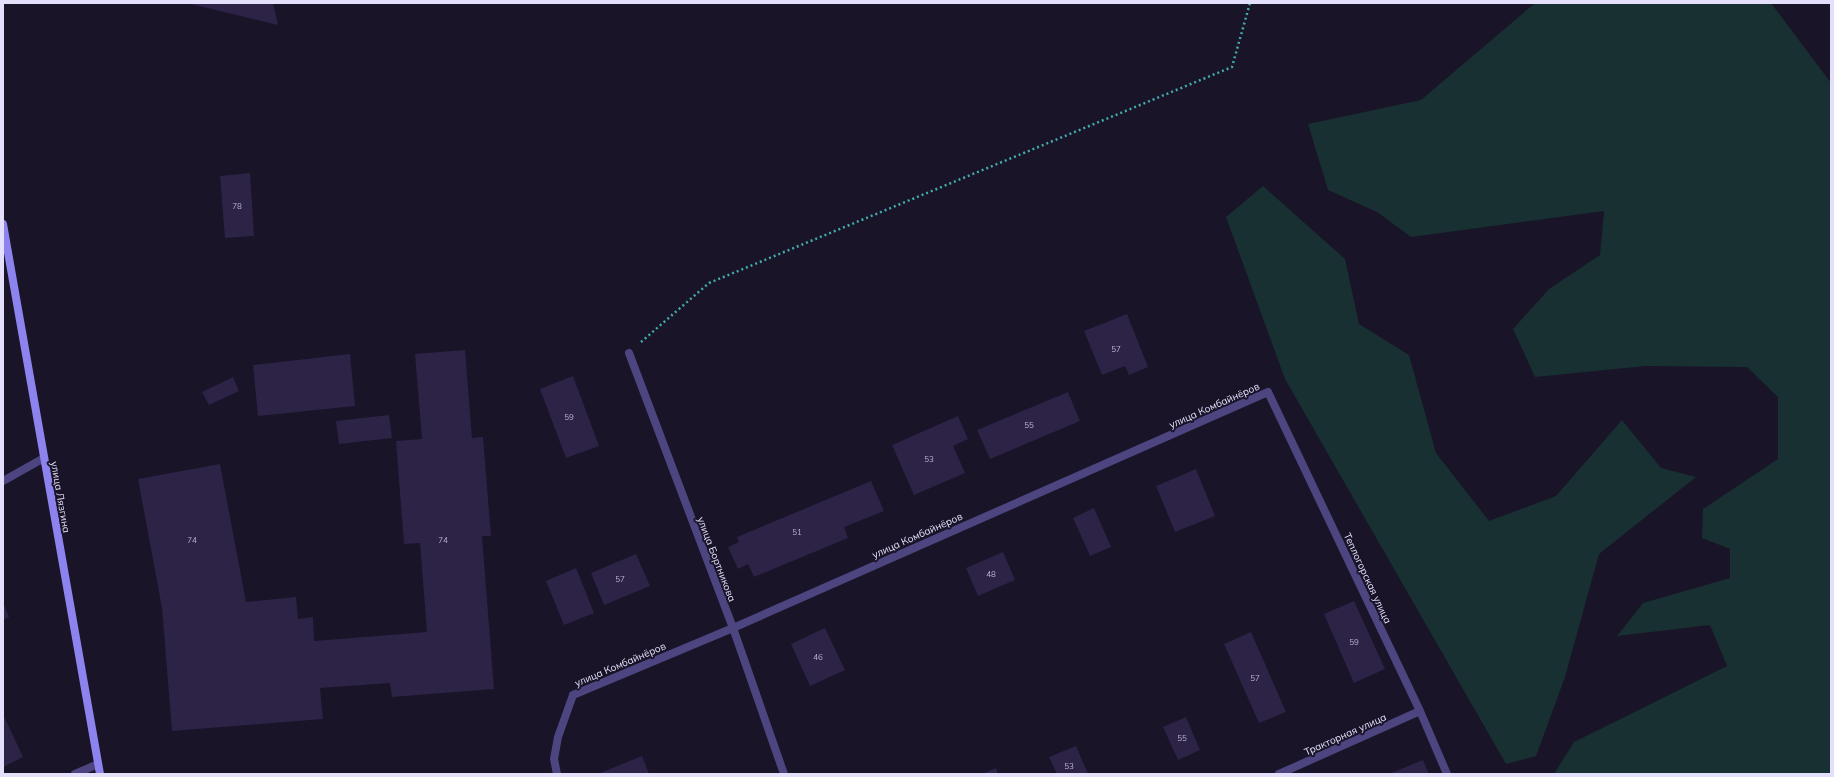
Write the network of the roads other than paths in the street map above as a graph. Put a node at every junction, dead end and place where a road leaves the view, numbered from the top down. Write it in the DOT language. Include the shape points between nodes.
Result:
graph roads {
  1 [pos="3,224"];
  2 [pos="629,353"];
  3 [pos="1268,392"];
  4 [pos="44,458"];
  5 [pos="3,481"];
  6 [pos="732,628"];
  7 [pos="1420,711"];
  8 [pos="98,764"];
  9 [pos="75,774"];
  10 [pos="100,774"];
  11 [pos="557,774"];
  12 [pos="784,774"];
  13 [pos="1279,774"];
  14 [pos="1447,774"];
  1 -- 4 [label="main road, улица Лязгина"];
  2 -- 6 [label="street, улица Бортникова"];
  3 -- 6 [label="street, улица Комбайнёров"];
  3 -- 7 [label="street, Теплогорская улица"];
  4 -- 5 [label="street"];
  4 -- 8 [label="main road, улица Лязгина"];
  6 -- 11 [label="street, улица Комбайнёров" via="573,695 558,737 554,759"];
  6 -- 12 [label="street, улица Бортникова"];
  7 -- 13 [label="street, Тракторная улица"];
  7 -- 14 [label="street, Теплогорская улица"];
  8 -- 9 [label="street"];
  8 -- 10 [label="main road, улица Лязгина"];
}
